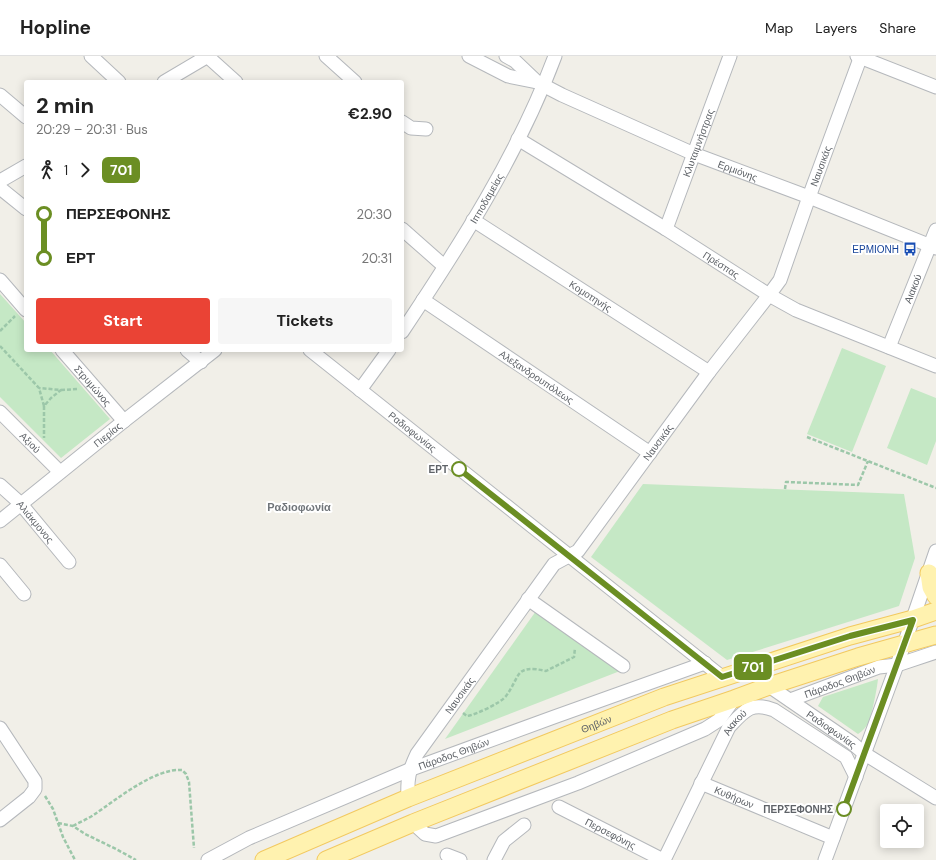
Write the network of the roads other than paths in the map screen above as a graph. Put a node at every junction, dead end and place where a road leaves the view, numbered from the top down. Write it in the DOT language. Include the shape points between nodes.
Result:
graph roads {
  1 [pos="90,56"];
  2 [pos="207,56"];
  3 [pos="326,56"];
  4 [pos="469,56"];
  5 [pos="506,56"];
  6 [pos="555,56"];
  7 [pos="730,56"];
  8 [pos="859,56"];
  9 [pos="117,80"];
  10 [pos="167,80"];
  11 [pos="234,80"];
  12 [pos="353,80"];
  13 [pos="540,83"];
  14 [pos="936,87"];
  15 [pos="0,95"];
  16 [pos="24,115"];
  17 [pos="404,123"];
  18 [pos="426,129"];
  19 [pos="518,139"];
  20 [pos="694,154"];
  21 [pos="24,167"];
  22 [pos="0,181"];
  23 [pos="0,188"];
  24 [pos="809,198"];
  25 [pos="24,207"];
  26 [pos="473,220"];
  27 [pos="666,229"];
  28 [pos="936,230"];
  29 [pos="404,231"];
  30 [pos="933,247"];
  31 [pos="444,266"];
  32 [pos="0,280"];
  33 [pos="770,295"];
  34 [pos="423,300"];
  35 [pos="24,307"];
  36 [pos="404,329"];
  37 [pos="889,347"];
  38 [pos="64,352"];
  39 [pos="189,352"];
  40 [pos="213,352"];
  41 [pos="312,352"];
  42 [pos="388,352"];
  43 [pos="201,362"];
  44 [pos="936,366"];
  45 [pos="708,372"];
  46 [pos="360,390"];
  47 [pos="0,412"];
  48 [pos="124,421"];
  49 [pos="650,453"];
  50 [pos="60,472"];
  51 [pos="0,485"];
  52 [pos="20,503"];
  53 [pos="0,521"];
  54 [pos="936,552"];
  55 [pos="569,555"];
  56 [pos="69,562"];
  57 [pos="0,566"];
  58 [pos="929,573"];
  59 [pos="24,594"];
  60 [pos="936,596"];
  61 [pos="528,599"];
  62 [pos="936,611"];
  63 [pos="913,620"];
  64 [pos="936,635"];
  65 [pos="905,644"];
  66 [pos="936,652"];
  67 [pos="705,663"];
  68 [pos="897,665"];
  69 [pos="623,666"];
  70 [pos="722,677"];
  71 [pos="769,686"];
  72 [pos="734,699"];
  73 [pos="790,700"];
  74 [pos="0,728"];
  75 [pos="865,754"];
  76 [pos="409,770"];
  77 [pos="856,777"];
  78 [pos="701,783"];
  79 [pos="408,798"];
  80 [pos="936,798"];
  81 [pos="559,807"];
  82 [pos="0,820"];
  83 [pos="413,823"];
  84 [pos="524,825"];
  85 [pos="833,838"];
  86 [pos="447,855"];
  87 [pos="208,860"];
  88 [pos="264,860"];
  89 [pos="326,860"];
  90 [pos="460,860"];
  91 [pos="494,860"];
  92 [pos="663,860"];
  93 [pos="824,860"];
  1 -- 9 [label="street"];
  2 -- 10 [label="street"];
  2 -- 11 [label="street"];
  3 -- 12 [label="street"];
  4 -- 13 [label="street" via="508,76"];
  5 -- 13 [label="street" via="515,60"];
  6 -- 13 [label="street, Ιπποδαμείας"];
  7 -- 20 [label="street, Κλυταιμνήστρας"];
  8 -- 14 [label="street"];
  8 -- 24 [label="street, Ναυσικάς"];
  13 -- 19 [label="street, Ιπποδαμείας"];
  13 -- 20 [label="street, Ερμιόνης" via="576,102"];
  15 -- 16 [label="street"];
  17 -- 18 [label="street" via="411,128"];
  19 -- 26 [label="street, Ιπποδαμείας"];
  19 -- 27 [label="street, Πρέσπας"];
  20 -- 24 [label="street, Ερμιόνης"];
  20 -- 27 [label="street, Κλυταιμνήστρας"];
  21 -- 22 [label="street"];
  23 -- 25 [label="street"];
  24 -- 30 [label="street, Ερμιόνης"];
  24 -- 33 [label="street, Ναυσικάς" via="780,280"];
  26 -- 31 [label="street, Ιπποδαμείας"];
  26 -- 45 [label="street, Κομοτηνής"];
  27 -- 33 [label="street, Πρέσπας"];
  28 -- 30 [label="street, Αιακού"];
  29 -- 31 [label="street"];
  30 -- 37 [label="street, Αιακού"];
  31 -- 34 [label="street, Ιπποδαμείας"];
  32 -- 35 [label="street"];
  33 -- 37 [label="street, Πρέσπας" via="796,310"];
  33 -- 45 [label="street, Ναυσικάς"];
  34 -- 36 [label="street, Ιπποδαμείας"];
  34 -- 49 [label="street, Αλεξανδρουπόλεως"];
  37 -- 44 [label="street, Πρέσπας"];
  38 -- 48 [label="street, Στρυμώνος"];
  39 -- 43 [label="street"];
  40 -- 43 [label="street, Πιερίας"];
  41 -- 46 [label="street, Ραδιοφωνίας"];
  42 -- 46 [label="street"];
  43 -- 48 [label="street, Πιερίας"];
  45 -- 49 [label="street, Ναυσικάς"];
  46 -- 55 [label="street, Ραδιοφωνίας"];
  47 -- 50 [label="street, Αξιού"];
  48 -- 50 [label="street, Πιερίας"];
  49 -- 55 [label="street, Ναυσικάς" via="578,551"];
  50 -- 52 [label="street, Πιερίας"];
  51 -- 52 [label="street, Αλιάκμονος"];
  52 -- 53 [label="street, Πιερίας"];
  52 -- 56 [label="street, Αλιάκμονος"];
  54 -- 58 [label="street"];
  55 -- 61 [label="street, Ναυσικάς" via="554,564"];
  55 -- 67 [label="street, Ραδιοφωνίας"];
  57 -- 59 [label="street"];
  58 -- 60 [label="main road" via="931,587"];
  58 -- 63 [label="street"];
  61 -- 69 [label="street"];
  61 -- 76 [label="street, Ναυσικάς" via="417,754"];
  62 -- 63 [label="main road, Θηβών"];
  63 -- 65 [label="street"];
  63 -- 70 [label="main road, Θηβών" via="850,636"];
  64 -- 65 [label="main road"];
  65 -- 68 [label="street"];
  65 -- 71 [label="main road"];
  66 -- 68 [label="street, Πάροδος Θηβών"];
  67 -- 70 [label="street, Ραδιοφωνίας"];
  67 -- 76 [label="street, Πάροδος Θηβών"];
  68 -- 73 [label="street, Πάροδος Θηβών" via="879,667"];
  68 -- 75 [label="street"];
  70 -- 79 [label="main road, Θηβών" via="657,699"];
  71 -- 72 [label="main road"];
  71 -- 73 [label="street, Ραδιοφωνίας"];
  72 -- 83 [label="main road" via="672,720"];
  72 -- 83 [label="street" via="719,720 705,729 578,783 436,836 425,834"];
  73 -- 75 [label="street, Ραδιοφωνίας"];
  74 -- 82 [label="street" via="35,785 29,797"];
  75 -- 77 [label="street"];
  75 -- 80 [label="street, Ραδιοφωνίας"];
  76 -- 79 [label="street, Ναυσικάς"];
  76 -- 87 [label="street, Πάροδος Θηβών" via="249,838"];
  77 -- 78 [label="street, Αιακού" via="846,757 764,705 752,706 729,727"];
  77 -- 85 [label="street"];
  78 -- 85 [label="street, Κυθήρων"];
  78 -- 92 [label="street, Αιακού"];
  79 -- 88 [label="main road, Θηβών"];
  81 -- 92 [label="street, Περσεφόνης"];
  83 -- 89 [label="main road"];
  84 -- 91 [label="street" via="504,841"];
  85 -- 93 [label="street"];
  86 -- 90 [label="street"];
}
